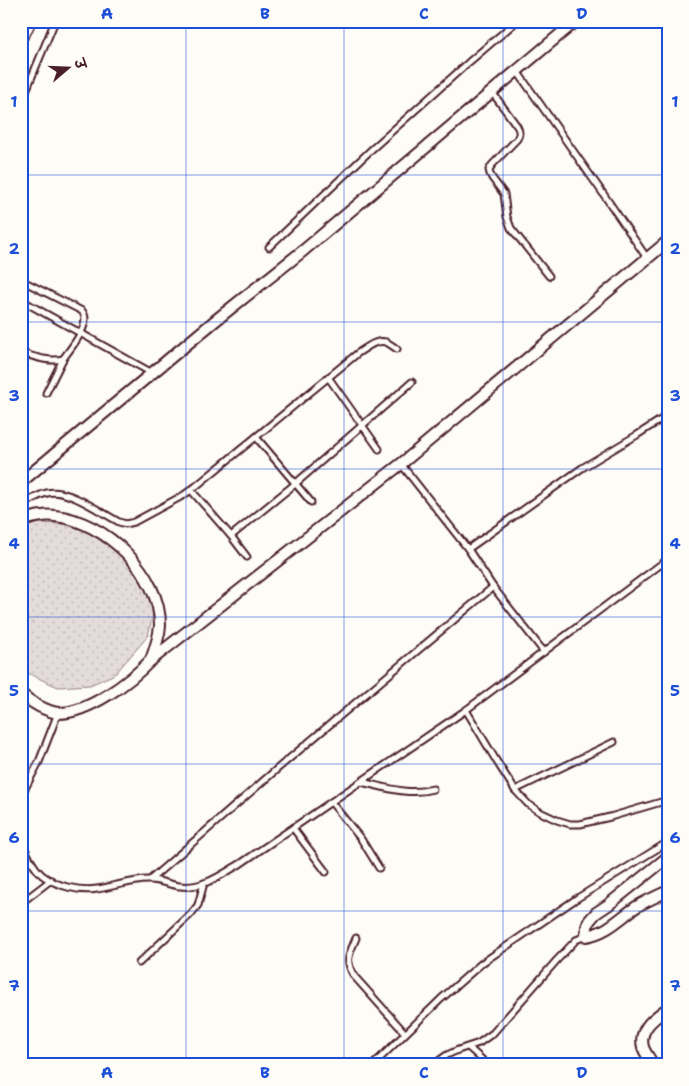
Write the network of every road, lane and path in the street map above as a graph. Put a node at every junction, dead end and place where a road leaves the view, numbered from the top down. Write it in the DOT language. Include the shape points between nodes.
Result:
graph roads {
  1 [pos="26,21"];
  2 [pos="55,21"];
  3 [pos="517,21"];
  4 [pos="576,21"];
  5 [pos="21,32"];
  6 [pos="517,71"];
  7 [pos="492,92"];
  8 [pos="21,103"];
  9 [pos="668,241"];
  10 [pos="269,247"];
  11 [pos="647,258"];
  12 [pos="549,276"];
  13 [pos="21,280"];
  14 [pos="21,300"];
  15 [pos="81,333"];
  16 [pos="397,349"];
  17 [pos="25,354"];
  18 [pos="63,359"];
  19 [pos="152,373"];
  20 [pos="328,377"];
  21 [pos="412,382"];
  22 [pos="46,393"];
  23 [pos="668,415"];
  24 [pos="362,425"];
  25 [pos="256,437"];
  26 [pos="380,449"];
  27 [pos="401,464"];
  28 [pos="21,482"];
  29 [pos="295,484"];
  30 [pos="191,490"];
  31 [pos="311,502"];
  32 [pos="21,505"];
  33 [pos="21,521"];
  34 [pos="231,536"];
  35 [pos="468,549"];
  36 [pos="247,557"];
  37 [pos="668,559"];
  38 [pos="493,587"];
  39 [pos="544,652"];
  40 [pos="151,660"];
  41 [pos="21,694"];
  42 [pos="466,710"];
  43 [pos="58,713"];
  44 [pos="614,742"];
  45 [pos="361,782"];
  46 [pos="433,789"];
  47 [pos="515,790"];
  48 [pos="21,796"];
  49 [pos="668,800"];
  50 [pos="331,802"];
  51 [pos="292,828"];
  52 [pos="21,839"];
  53 [pos="668,842"];
  54 [pos="668,857"];
  55 [pos="379,868"];
  56 [pos="326,872"];
  57 [pos="151,879"];
  58 [pos="51,880"];
  59 [pos="204,883"];
  60 [pos="668,891"];
  61 [pos="21,902"];
  62 [pos="586,936"];
  63 [pos="356,938"];
  64 [pos="139,963"];
  65 [pos="668,1008"];
  66 [pos="406,1033"];
  67 [pos="468,1047"];
  68 [pos="374,1065"];
  69 [pos="433,1065"];
  70 [pos="488,1065"];
  71 [pos="653,1065"];
  1 -- 5 [label="highway"];
  2 -- 8 [label="lane"];
  3 -- 10 [label="lane" via="372,149"];
  4 -- 6 [label="street"];
  6 -- 7 [label="street"];
  6 -- 11 [label="lane"];
  7 -- 12 [label="lane" via="520,134 492,165 490,174 504,194 511,228"];
  7 -- 19 [label="street"];
  9 -- 11 [label="street"];
  11 -- 27 [label="street"];
  13 -- 15 [label="lane" via="84,314"];
  14 -- 15 [label="lane"];
  15 -- 18 [label="lane"];
  15 -- 19 [label="lane"];
  16 -- 20 [label="lane" via="386,342 374,343"];
  17 -- 18 [label="lane" via="45,360"];
  18 -- 22 [label="lane"];
  19 -- 28 [label="street"];
  20 -- 24 [label="lane"];
  20 -- 25 [label="lane"];
  21 -- 24 [label="lane"];
  23 -- 35 [label="lane" via="582,468"];
  24 -- 26 [label="lane"];
  24 -- 29 [label="lane"];
  25 -- 29 [label="lane"];
  25 -- 30 [label="lane"];
  27 -- 35 [label="lane"];
  27 -- 40 [label="street"];
  29 -- 31 [label="lane"];
  29 -- 34 [label="lane"];
  30 -- 32 [label="lane" via="126,524 69,494 46,493"];
  30 -- 34 [label="lane"];
  33 -- 40 [label="street" via="55,516 84,523 107,536 133,561 152,589 159,613 158,639"];
  34 -- 36 [label="lane"];
  35 -- 38 [label="lane"];
  37 -- 39 [label="lane"];
  38 -- 39 [label="lane"];
  38 -- 57 [label="lane"];
  39 -- 42 [label="lane"];
  40 -- 43 [label="street" via="128,680 88,706"];
  41 -- 43 [label="street"];
  42 -- 45 [label="lane"];
  42 -- 47 [label="lane"];
  43 -- 48 [label="lane" via="39,762"];
  44 -- 47 [label="lane"];
  45 -- 46 [label="lane" via="409,792"];
  45 -- 50 [label="lane"];
  47 -- 49 [label="lane" via="540,812 570,824 590,822"];
  50 -- 51 [label="lane"];
  50 -- 55 [label="lane"];
  51 -- 56 [label="lane"];
  51 -- 59 [label="lane" via="240,864"];
  52 -- 58 [label="lane" via="33,864"];
  53 -- 66 [label="lane" via="482,963"];
  54 -- 62 [label="street" via="596,913 586,927"];
  57 -- 58 [label="lane" via="96,890 71,888"];
  57 -- 59 [label="lane" via="179,886 194,887"];
  58 -- 61 [label="lane"];
  59 -- 64 [label="lane" via="198,905 191,914"];
  60 -- 62 [label="street" via="637,907 600,933"];
  62 -- 67 [label="lane" via="576,940 493,1033"];
  63 -- 66 [label="lane" via="348,966"];
  65 -- 71 [label="street" via="644,1029 643,1047"];
  66 -- 68 [label="lane"];
  67 -- 69 [label="lane"];
  67 -- 70 [label="lane"];
}
